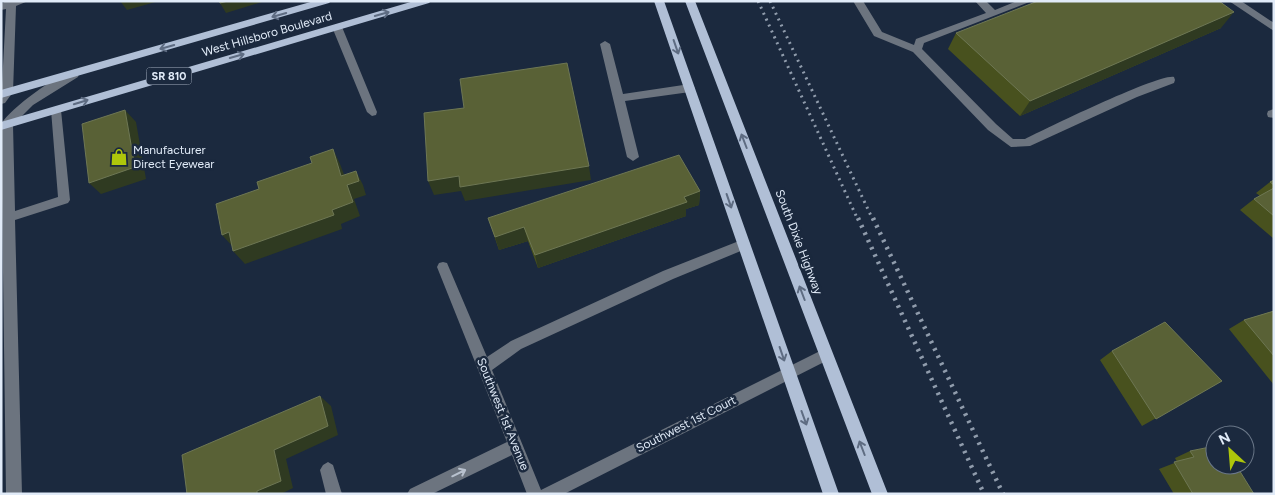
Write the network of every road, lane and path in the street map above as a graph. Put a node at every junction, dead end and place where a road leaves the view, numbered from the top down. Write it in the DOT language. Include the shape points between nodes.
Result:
graph roads {
  1 [pos="23,1"];
  2 [pos="326,1"];
  3 [pos="426,1"];
  4 [pos="660,1"];
  5 [pos="690,1"];
  6 [pos="858,1"];
  7 [pos="980,1"];
  8 [pos="1027,1"];
  9 [pos="1234,1"];
  10 [pos="7,4"];
  11 [pos="993,14"];
  12 [pos="337,27"];
  13 [pos="1274,28"];
  14 [pos="605,44"];
  15 [pos="917,50"];
  16 [pos="74,74"];
  17 [pos="1170,80"];
  18 [pos="690,88"];
  19 [pos="4,96"];
  20 [pos="619,98"];
  21 [pos="56,110"];
  22 [pos="372,112"];
  23 [pos="4,125"];
  24 [pos="633,157"];
  25 [pos="4,163"];
  26 [pos="7,218"];
  27 [pos="744,244"];
  28 [pos="443,267"];
  29 [pos="5,279"];
  30 [pos="6,338"];
  31 [pos="826,355"];
  32 [pos="484,367"];
  33 [pos="788,372"];
  34 [pos="516,445"];
  35 [pos="328,470"];
  36 [pos="14,494"];
  37 [pos="334,494"];
  38 [pos="415,494"];
  39 [pos="535,494"];
  40 [pos="547,494"];
  41 [pos="831,494"];
  42 [pos="880,494"];
  1 -- 10 [label="street"];
  2 -- 16 [label="main road, West Hillsboro Boulevard / SR 810, one-way"];
  12 -- 3 [label="main road, West Hillsboro Boulevard / SR 810, one-way"];
  4 -- 18 [label="main road, one-way"];
  31 -- 5 [label="main road, South Dixie Highway, one-way"];
  6 -- 15 [label="street" via="878,34"];
  7 -- 11 [label="street"];
  8 -- 11 [label="street"];
  9 -- 13 [label="street"];
  10 -- 19 [label="street"];
  11 -- 15 [label="street" via="920,41"];
  21 -- 12 [label="main road, West Hillsboro Boulevard / SR 810, one-way"];
  12 -- 22 [label="street"];
  14 -- 20 [label="street"];
  15 -- 17 [label="street" via="1011,142 1026,142"];
  16 -- 19 [label="main road, West Hillsboro Boulevard / SR 810"];
  16 -- 23 [label="street" via="35,98"];
  18 -- 20 [label="street"];
  18 -- 27 [label="main road, one-way"];
  20 -- 24 [label="street"];
  21 -- 23 [label="main road, West Hillsboro Boulevard / SR 810"];
  21 -- 26 [label="street" via="64,200"];
  23 -- 25 [label="street"];
  25 -- 26 [label="street"];
  26 -- 29 [label="street"];
  27 -- 32 [label="street" via="516,345"];
  27 -- 33 [label="main road, one-way"];
  28 -- 32 [label="street, Southwest 1st Avenue"];
  29 -- 30 [label="street"];
  30 -- 36 [label="street"];
  31 -- 33 [label="street, Southwest 1st Court"];
  42 -- 31 [label="main road, South Dixie Highway, one-way"];
  32 -- 34 [label="street, Southwest 1st Avenue"];
  33 -- 40 [label="street, Southwest 1st Court"];
  33 -- 41 [label="main road, one-way"];
  38 -- 34 [label="street, one-way"];
  34 -- 39 [label="street, Southwest 1st Avenue"];
  35 -- 37 [label="street"];
}
